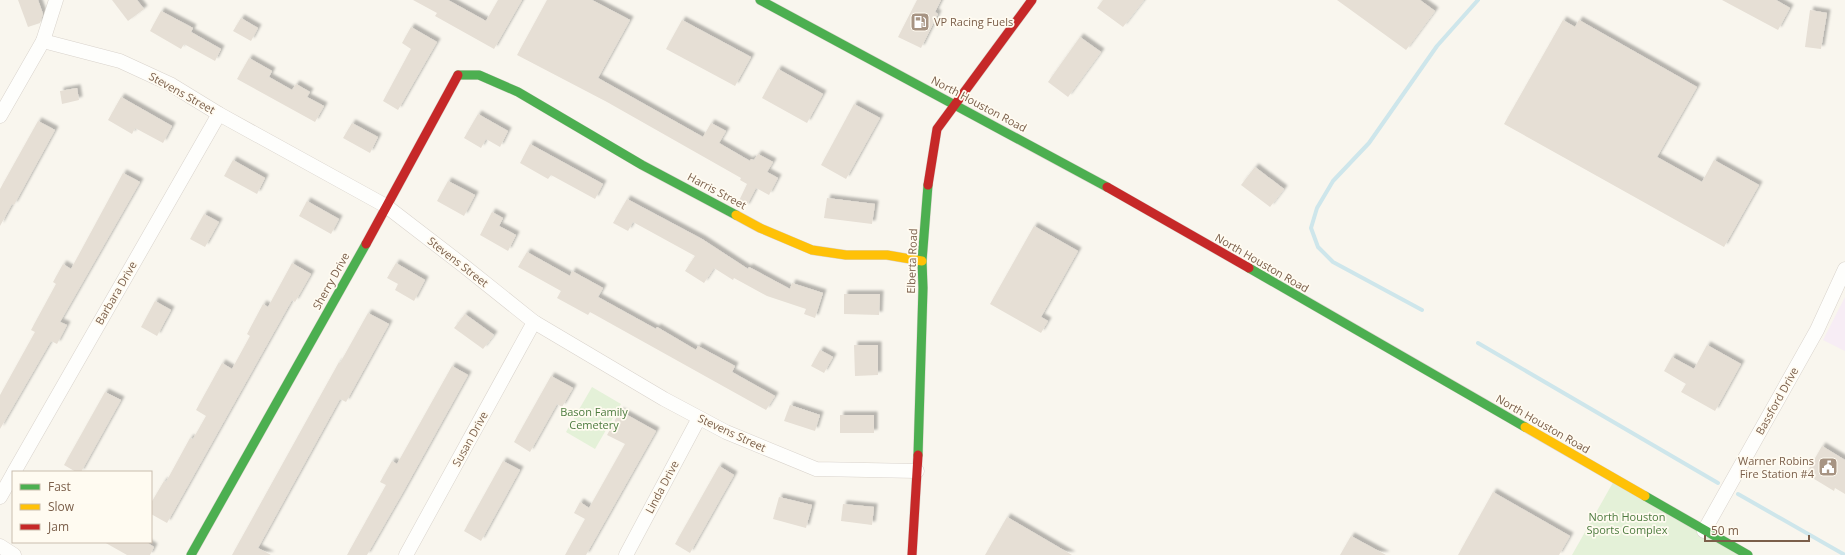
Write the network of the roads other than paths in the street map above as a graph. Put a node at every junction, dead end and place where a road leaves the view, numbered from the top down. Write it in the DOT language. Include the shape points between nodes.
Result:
graph roads {
  1 [pos="56,0"];
  2 [pos="760,0"];
  3 [pos="1032,0"];
  4 [pos="43,41"];
  5 [pos="518,92"];
  6 [pos="954,104"];
  7 [pos="219,114"];
  8 [pos="0,116"];
  9 [pos="386,206"];
  10 [pos="922,261"];
  11 [pos="1845,269"];
  12 [pos="534,322"];
  13 [pos="699,418"];
  14 [pos="15,471"];
  15 [pos="917,471"];
  16 [pos="12,476"];
  17 [pos="0,497"];
  18 [pos="1704,531"];
  19 [pos="0,546"];
  20 [pos="14,555"];
  21 [pos="191,555"];
  22 [pos="406,555"];
  23 [pos="626,555"];
  24 [pos="912,555"];
  25 [pos="1748,555"];
  1 -- 4 [label="street"];
  2 -- 6 [label="street, North Houston Road"];
  3 -- 6 [label="street, Elberta Road"];
  4 -- 7 [label="street, Stevens Street" via="120,61 170,84"];
  4 -- 8 [label="street"];
  5 -- 9 [label="street, Sherry Drive" via="478,74 458,74"];
  5 -- 10 [label="street, Harris Street" via="642,165 760,228 812,250 846,256 887,255"];
  6 -- 10 [label="street, Elberta Road" via="937,129 929,174"];
  6 -- 18 [label="street, North Houston Road" via="1131,200"];
  7 -- 9 [label="street, Stevens Street"];
  7 -- 14 [label="street, Barbara Drive"];
  9 -- 12 [label="street, Stevens Street"];
  9 -- 21 [label="street, Sherry Drive"];
  10 -- 15 [label="street, Elberta Road"];
  11 -- 18 [label="street, Bassford Drive" via="1816,330"];
  12 -- 13 [label="street, Stevens Street"];
  12 -- 22 [label="street, Susan Drive"];
  13 -- 15 [label="street, Stevens Street" via="816,469"];
  13 -- 23 [label="street, Linda Drive"];
  15 -- 24 [label="street, Elberta Road"];
  16 -- 17 [label="street, Barbara Drive"];
  18 -- 25 [label="street, North Houston Road"];
  19 -- 20 [label="street"];
}
